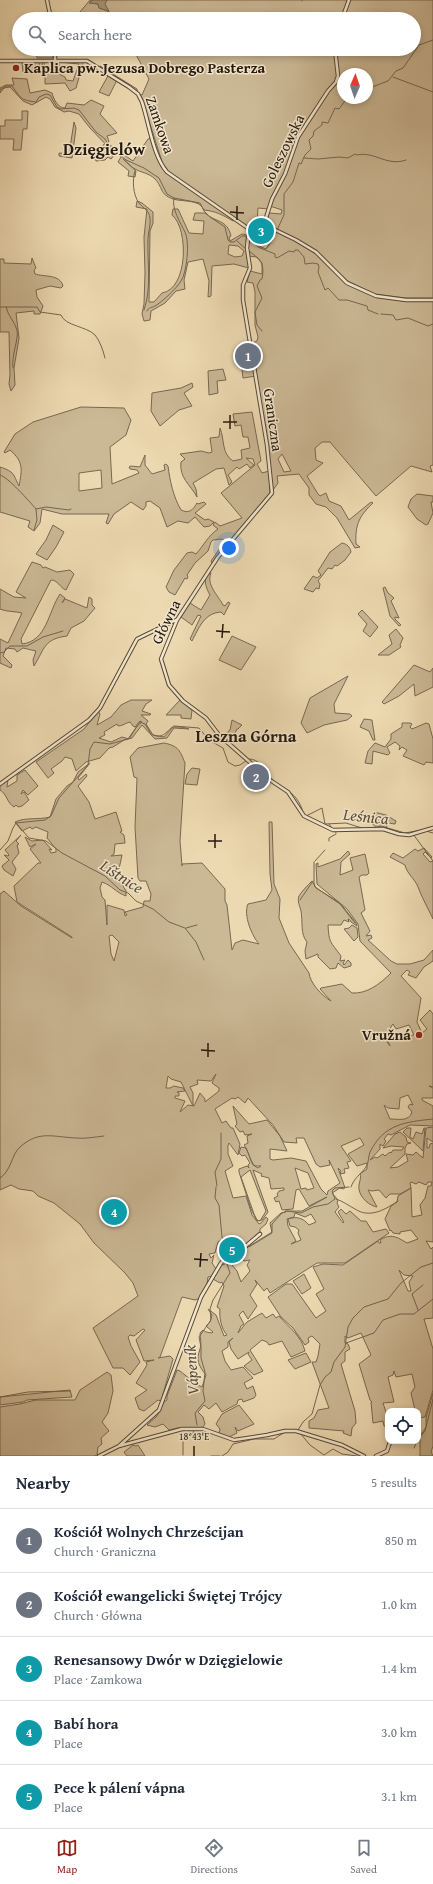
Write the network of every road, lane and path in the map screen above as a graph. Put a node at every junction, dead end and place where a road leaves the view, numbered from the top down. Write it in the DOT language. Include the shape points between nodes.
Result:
graph roads {
  1 [pos="47,0"];
  2 [pos="349,0"];
  3 [pos="50,12"];
  4 [pos="345,12"];
  5 [pos="55,56"];
  6 [pos="336,56"];
  7 [pos="55,60"];
  8 [pos="0,61"];
  9 [pos="264,224"];
  10 [pos="249,230"];
  11 [pos="433,300"];
  12 [pos="272,488"];
  13 [pos="177,620"];
  14 [pos="0,784"];
  15 [pos="433,828"];
  16 [pos="260,1234"];
  17 [pos="389,1444"];
  18 [pos="119,1446"];
  19 [pos="99,1456"];
  20 [pos="364,1456"];
  21 [pos="376,1456"];
  1 -- 3 [label="street"];
  2 -- 4 [label="street"];
  5 -- 7 [label="street"];
  6 -- 9 [label="street, Goleszowska" via="338,76 336,82 298,137"];
  7 -- 8 [label="street, Zamkowa"];
  7 -- 10 [label="street, Zamkowa" via="89,62 138,94 162,167"];
  9 -- 10 [label="street" via="257,224"];
  9 -- 11 [label="street" via="316,252 347,283 376,296"];
  10 -- 12 [label="street, Graniczna" via="247,252 250,268 243,285 243,300"];
  12 -- 13 [label="street, Główna" via="270,497 218,557"];
  13 -- 14 [label="street" via="139,637 100,708 89,720"];
  13 -- 15 [label="street, Główna" via="161,659 169,685 183,701 206,718 219,735 270,780 288,792 304,816 330,829 383,829 409,835"];
  16 -- 18 [label="street" via="221,1263 201,1297 159,1410"];
  17 -- 21 [label="street" via="387,1451"];
  18 -- 19 [label="street"];
  18 -- 20 [label="street" via="179,1429 203,1429 234,1440 292,1430 342,1445"];
}
